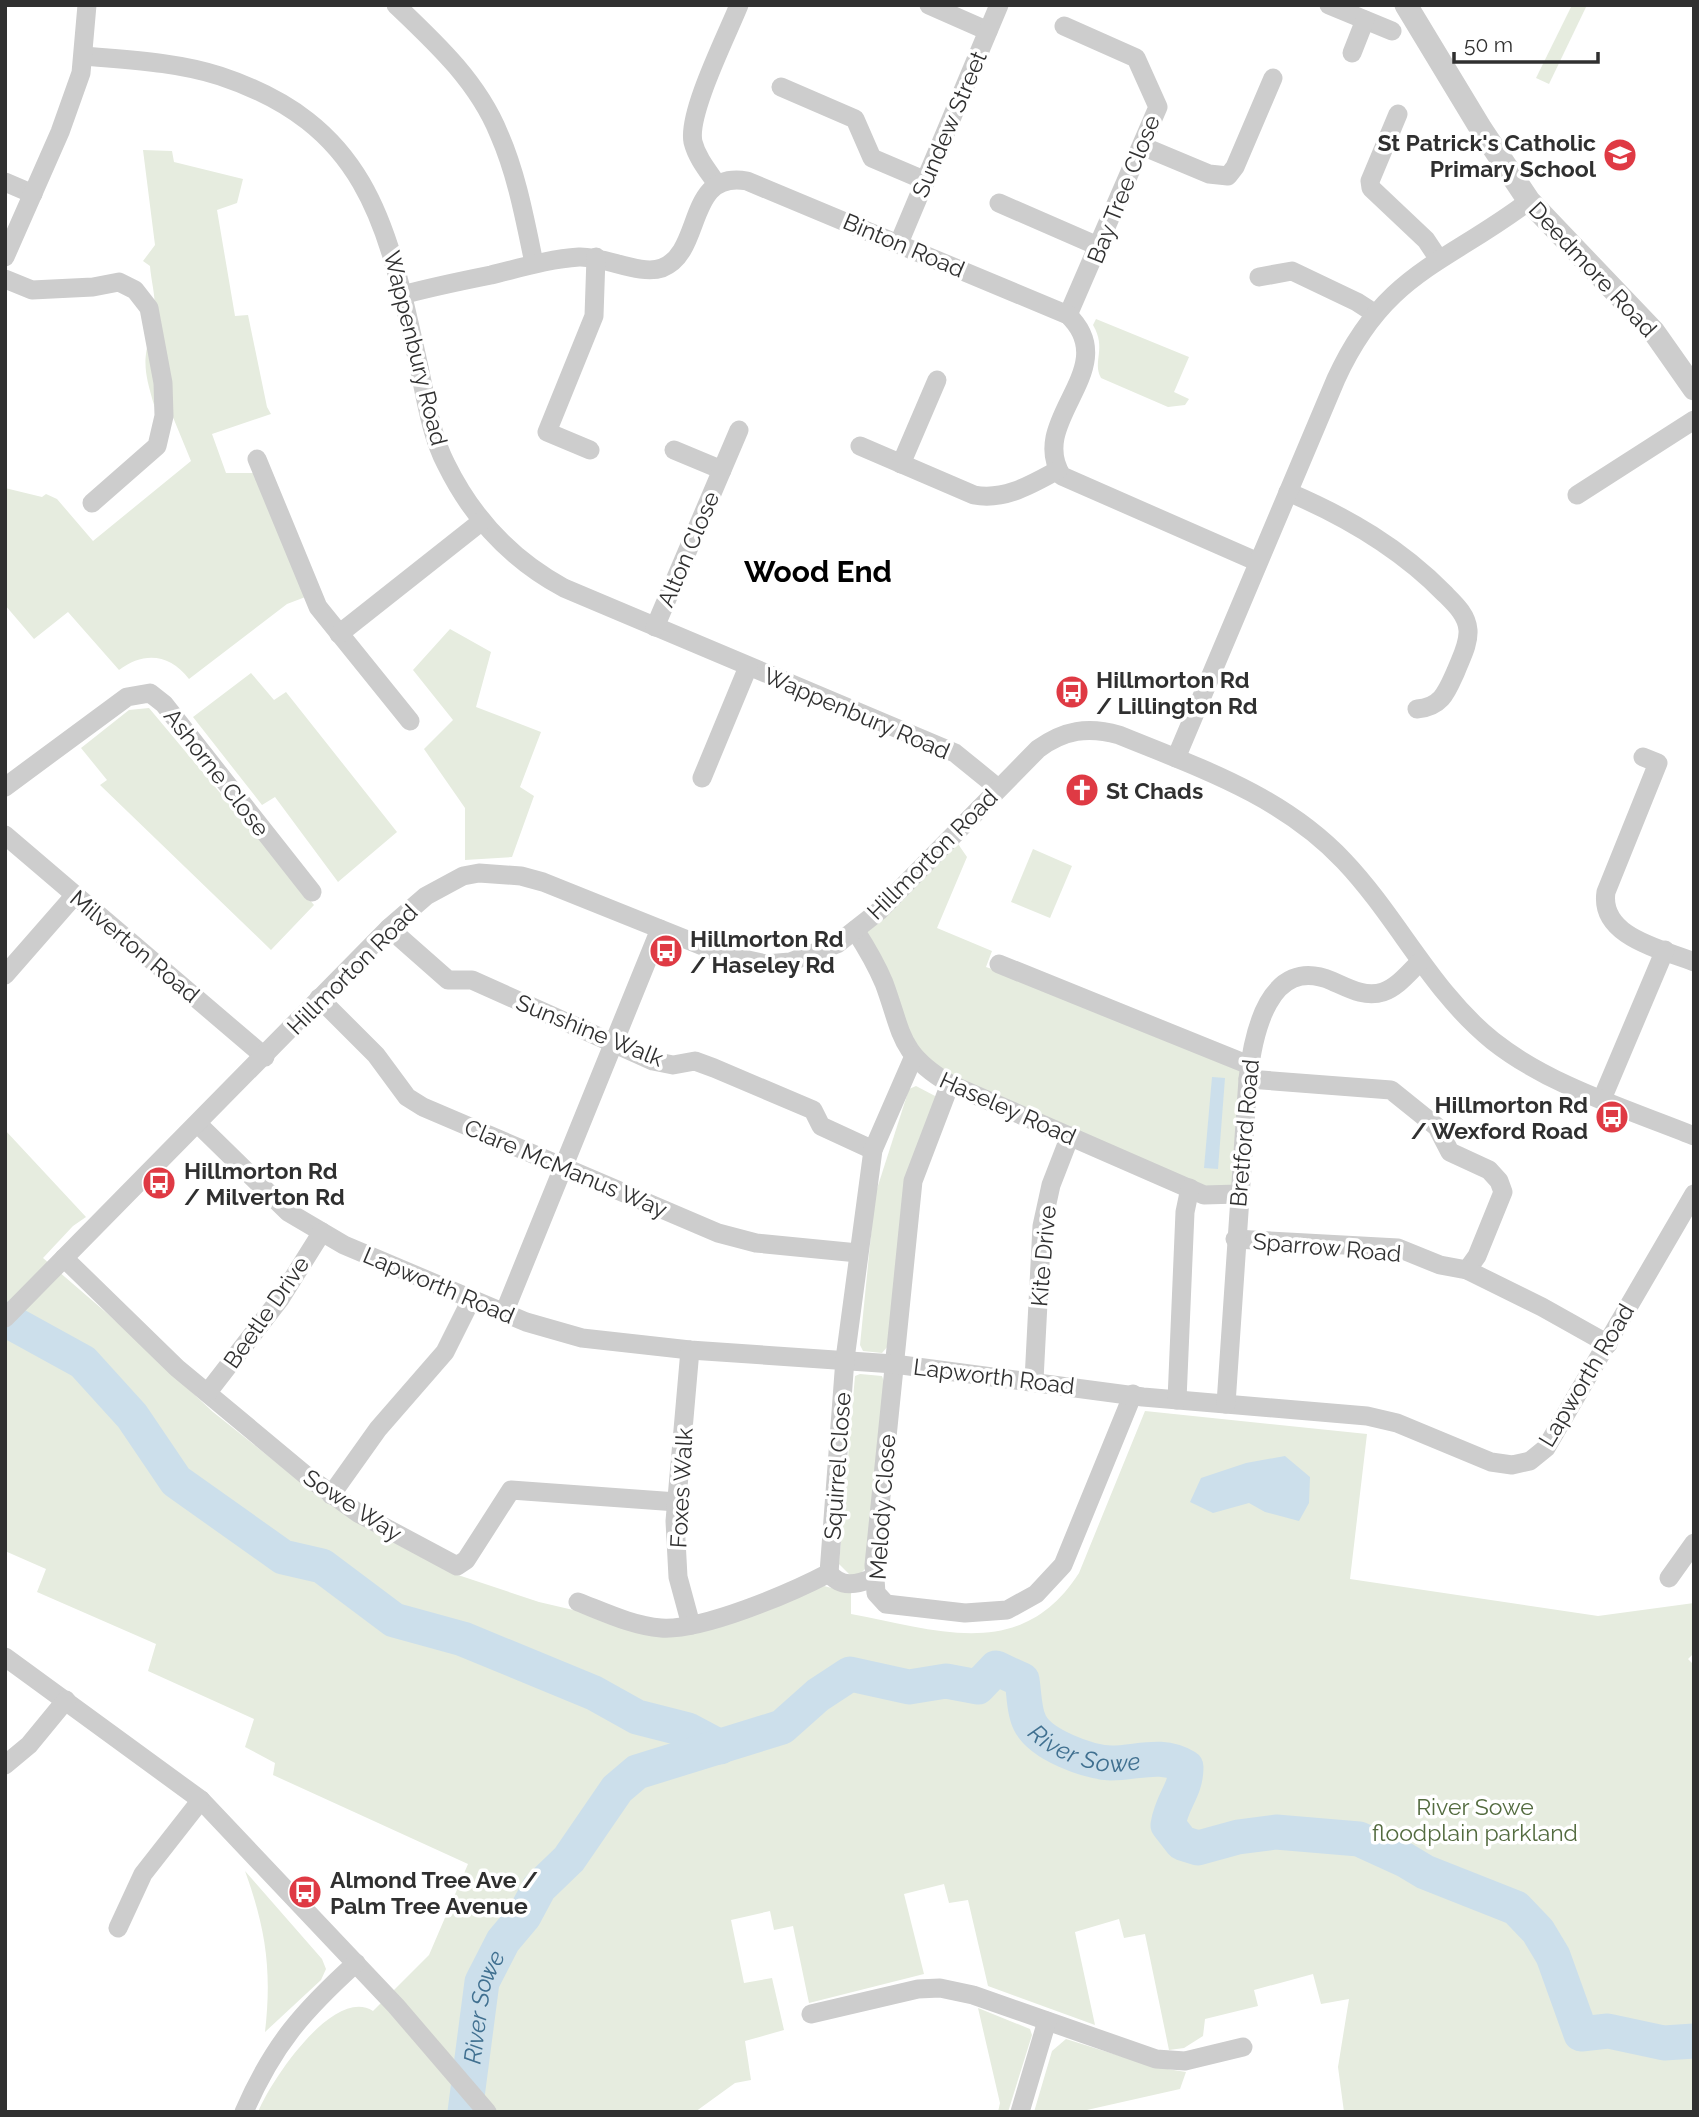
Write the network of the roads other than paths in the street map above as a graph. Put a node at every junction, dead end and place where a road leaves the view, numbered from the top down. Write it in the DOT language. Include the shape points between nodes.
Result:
graph roads {
  1 [pos="87,5"];
  2 [pos="396,5"];
  3 [pos="739,5"];
  4 [pos="929,5"];
  5 [pos="999,5"];
  6 [pos="1329,5"];
  7 [pos="1406,5"];
  8 [pos="1364,20"];
  9 [pos="1064,26"];
  10 [pos="988,31"];
  11 [pos="1392,31"];
  12 [pos="1352,53"];
  13 [pos="84,56"];
  14 [pos="1273,78"];
  15 [pos="781,87"];
  16 [pos="1398,114"];
  17 [pos="1142,146"];
  18 [pos="926,181"];
  19 [pos="5,182"];
  20 [pos="717,184"];
  21 [pos="33,194"];
  22 [pos="1529,201"];
  23 [pos="999,203"];
  24 [pos="899,243"];
  25 [pos="1100,247"];
  26 [pos="5,257"];
  27 [pos="596,257"];
  28 [pos="1438,258"];
  29 [pos="534,263"];
  30 [pos="1259,276"];
  31 [pos="5,279"];
  32 [pos="402,295"];
  33 [pos="1374,313"];
  34 [pos="1068,315"];
  35 [pos="937,380"];
  36 [pos="1694,389"];
  37 [pos="1694,420"];
  38 [pos="738,430"];
  39 [pos="860,446"];
  40 [pos="590,450"];
  41 [pos="674,450"];
  42 [pos="257,459"];
  43 [pos="901,464"];
  44 [pos="722,470"];
  45 [pos="1058,470"];
  46 [pos="1288,492"];
  47 [pos="1577,495"];
  48 [pos="92,503"];
  49 [pos="482,521"];
  50 [pos="1258,562"];
  51 [pos="655,627"];
  52 [pos="339,634"];
  53 [pos="748,667"];
  54 [pos="1417,709"];
  55 [pos="410,721"];
  56 [pos="1643,757"];
  57 [pos="1176,758"];
  58 [pos="702,778"];
  59 [pos="5,787"];
  60 [pos="998,788"];
  61 [pos="5,835"];
  62 [pos="312,892"];
  63 [pos="75,895"];
  64 [pos="389,928"];
  65 [pos="660,929"];
  66 [pos="855,930"];
  67 [pos="1665,950"];
  68 [pos="1420,962"];
  69 [pos="1694,962"];
  70 [pos="999,964"];
  71 [pos="5,975"];
  72 [pos="319,998"];
  73 [pos="614,1043"];
  74 [pos="914,1056"];
  75 [pos="265,1057"];
  76 [pos="1248,1072"];
  77 [pos="950,1084"];
  78 [pos="1602,1099"];
  79 [pos="198,1124"];
  80 [pos="1070,1136"];
  81 [pos="1694,1136"];
  82 [pos="873,1150"];
  83 [pos="564,1168"];
  84 [pos="1190,1188"];
  85 [pos="1238,1194"];
  86 [pos="1694,1194"];
  87 [pos="323,1232"];
  88 [pos="1235,1239"];
  89 [pos="858,1253"];
  90 [pos="64,1258"];
  91 [pos="1467,1270"];
  92 [pos="471,1300"];
  93 [pos="504,1313"];
  94 [pos="5,1318"];
  95 [pos="1608,1344"];
  96 [pos="690,1350"];
  97 [pos="845,1359"];
  98 [pos="894,1364"];
  99 [pos="1034,1381"];
  100 [pos="208,1392"];
  101 [pos="1133,1394"];
  102 [pos="1177,1400"];
  103 [pos="1226,1404"];
  104 [pos="331,1495"];
  105 [pos="677,1503"];
  106 [pos="1694,1543"];
  107 [pos="829,1573"];
  108 [pos="873,1578"];
  109 [pos="1669,1578"];
  110 [pos="578,1602"];
  111 [pos="691,1625"];
  112 [pos="5,1657"];
  113 [pos="65,1700"];
  114 [pos="5,1765"];
  115 [pos="201,1800"];
  116 [pos="118,1928"];
  117 [pos="356,1963"];
  118 [pos="811,2014"];
  119 [pos="1047,2021"];
  120 [pos="1243,2047"];
  121 [pos="484,2108"];
  122 [pos="244,2112"];
  123 [pos="1020,2112"];
  1 -- 13 [label="street"];
  2 -- 29 [label="street" via="455,64 499,132 519,192"];
  3 -- 20 [label="street" via="692,121 693,142"];
  4 -- 10 [label="street"];
  5 -- 10 [label="street, Sundew Street"];
  6 -- 8 [label="street"];
  7 -- 22 [label="street, Deedmore Road"];
  8 -- 11 [label="street"];
  8 -- 12 [label="street"];
  9 -- 17 [label="street, Bay Tree Close" via="1131,55 1140,64 1157,107"];
  10 -- 18 [label="street, Sundew Street"];
  13 -- 21 [label="street" via="60,132"];
  13 -- 32 [label="street, Wappenbury Road" via="195,69 272,98 305,119 349,164 371,198 388,237"];
  14 -- 17 [label="street" via="1228,176 1209,174"];
  15 -- 18 [label="street" via="855,119 872,158"];
  16 -- 28 [label="street" via="1371,188 1426,240"];
  17 -- 25 [label="street, Bay Tree Close"];
  18 -- 24 [label="street, Sundew Street"];
  19 -- 21 [label="street"];
  20 -- 24 [label="street, Binton Road" via="747,181"];
  20 -- 27 [label="street" via="705,199 679,256 663,268 645,270"];
  21 -- 26 [label="street"];
  22 -- 28 [label="street"];
  22 -- 36 [label="street, Deedmore Road" via="1654,332"];
  23 -- 25 [label="street"];
  24 -- 34 [label="street, Binton Road"];
  25 -- 34 [label="street, Bay Tree Close"];
  27 -- 29 [label="street"];
  27 -- 40 [label="street" via="594,316 547,432"];
  28 -- 33 [label="street"];
  29 -- 32 [label="street"];
  30 -- 33 [label="street" via="1292,271"];
  31 -- 48 [label="street" via="32,290 119,282 135,290 149,308 163,383 164,416 158,446"];
  32 -- 49 [label="street, Wappenbury Road" via="441,452"];
  33 -- 46 [label="street" via="1345,359"];
  34 -- 45 [label="street" via="1081,327 1086,359 1054,437"];
  35 -- 43 [label="street"];
  37 -- 47 [label="street"];
  38 -- 44 [label="street, Alton Close"];
  39 -- 43 [label="street"];
  41 -- 44 [label="street, Alton Close"];
  42 -- 52 [label="street" via="318,607"];
  43 -- 45 [label="street" via="987,498 1010,494"];
  44 -- 51 [label="street, Alton Close"];
  45 -- 50 [label="street" via="1070,482"];
  46 -- 50 [label="street"];
  46 -- 54 [label="street" via="1345,518 1401,554 1425,573 1465,618 1468,638 1446,694 1433,706"];
  49 -- 51 [label="street, Wappenbury Road" via="544,577"];
  49 -- 52 [label="street"];
  50 -- 57 [label="street"];
  51 -- 53 [label="street, Wappenbury Road"];
  52 -- 55 [label="street"];
  53 -- 58 [label="street, Wappenbury Road"];
  53 -- 60 [label="street, Wappenbury Road" via="955,753"];
  56 -- 67 [label="street" via="1658,763 1606,892 1605,906 1619,929"];
  57 -- 60 [label="street, Hillmorton Road" via="1101,729 1078,729 1053,737"];
  57 -- 68 [label="street, Hillmorton Road" via="1296,817 1346,863"];
  59 -- 62 [label="street, Ashorne Close" via="127,697 150,693 164,704"];
  60 -- 66 [label="street, Hillmorton Road"];
  61 -- 63 [label="street, Milverton Road"];
  63 -- 71 [label="street"];
  63 -- 75 [label="street, Milverton Road"];
  64 -- 65 [label="street, Hillmorton Road" via="426,896 463,876 479,873 542,882"];
  64 -- 72 [label="street, Hillmorton Road"];
  64 -- 73 [label="street, Sunshine Walk" via="447,980 471,980"];
  65 -- 66 [label="street, Hillmorton Road" via="725,955 766,964 814,955"];
  65 -- 73 [label="street"];
  66 -- 74 [label="street, Haseley Road" via="883,980 900,1035"];
  67 -- 69 [label="street"];
  67 -- 78 [label="street"];
  68 -- 76 [label="street, Bretford Road" via="1382,993 1366,994 1304,975 1281,983 1252,1046"];
  68 -- 78 [label="street, Hillmorton Road" via="1460,1011 1496,1043 1545,1073"];
  70 -- 76 [label="street"];
  72 -- 75 [label="street, Hillmorton Road"];
  72 -- 83 [label="street, Clare McManus Way" via="376,1055 407,1097"];
  73 -- 82 [label="street, Sunshine Walk" via="653,1061 673,1065 695,1061 715,1068 813,1110 821,1126"];
  73 -- 83 [label="street"];
  74 -- 77 [label="street, Haseley Road"];
  74 -- 82 [label="street"];
  75 -- 79 [label="street, Hillmorton Road"];
  76 -- 85 [label="street, Bretford Road"];
  76 -- 91 [label="street" via="1391,1090 1437,1127 1450,1152 1489,1170 1503,1192"];
  77 -- 80 [label="street, Haseley Road"];
  77 -- 98 [label="street, Melody Close" via="913,1181"];
  78 -- 81 [label="street, Hillmorton Road"];
  79 -- 87 [label="street, Lapworth Road" via="288,1212"];
  79 -- 90 [label="street, Hillmorton Road"];
  80 -- 84 [label="street, Haseley Road"];
  80 -- 99 [label="street, Kite Drive" via="1051,1185 1042,1226"];
  82 -- 89 [label="street"];
  83 -- 89 [label="street, Clare McManus Way" via="718,1233 756,1243"];
  83 -- 93 [label="street"];
  84 -- 85 [label="street, Haseley Road" via="1204,1195"];
  84 -- 102 [label="street" via="1185,1212"];
  85 -- 88 [label="street, Bretford Road"];
  86 -- 95 [label="street, Lapworth Road"];
  87 -- 92 [label="street, Lapworth Road"];
  87 -- 100 [label="street, Beetle Drive" via="280,1299"];
  88 -- 91 [label="street, Sparrow Road" via="1398,1248"];
  88 -- 103 [label="street, Bretford Road"];
  89 -- 97 [label="street"];
  90 -- 94 [label="street, Hillmorton Road"];
  90 -- 100 [label="street, Sowe Way"];
  91 -- 95 [label="street, Sparrow Road"];
  92 -- 93 [label="street, Lapworth Road"];
  92 -- 104 [label="street" via="445,1352 378,1429"];
  93 -- 96 [label="street, Lapworth Road" via="582,1338"];
  95 -- 103 [label="street, Lapworth Road" via="1546,1448 1530,1461 1512,1465 1483,1459 1397,1423"];
  96 -- 97 [label="street, Lapworth Road"];
  96 -- 105 [label="street, Foxes Walk"];
  97 -- 98 [label="street, Lapworth Road"];
  97 -- 107 [label="street, Squirrel Close"];
  98 -- 99 [label="street, Lapworth Road"];
  98 -- 108 [label="street, Melody Close"];
  99 -- 101 [label="street, Lapworth Road"];
  100 -- 104 [label="street, Sowe Way"];
  101 -- 102 [label="street, Lapworth Road"];
  101 -- 108 [label="street, Melody Close" via="1063,1564 1036,1594 1007,1610 922,1610 886,1604 876,1593"];
  102 -- 103 [label="street, Lapworth Road"];
  104 -- 105 [label="street, Sowe Way" via="457,1566 466,1560 511,1490"];
  105 -- 111 [label="street, Foxes Walk" via="678,1577"];
  106 -- 109 [label="street"];
  107 -- 108 [label="street, Squirrel Close" via="846,1585"];
  107 -- 111 [label="street, Squirrel Close"];
  110 -- 111 [label="street, Squirrel Close" via="661,1628"];
  112 -- 113 [label="street"];
  113 -- 114 [label="street" via="29,1745"];
  113 -- 115 [label="street"];
  115 -- 116 [label="street" via="144,1874"];
  115 -- 117 [label="street"];
  117 -- 121 [label="street"];
  117 -- 122 [label="street" via="284,2038 261,2073"];
  118 -- 119 [label="street" via="940,1988"];
  119 -- 120 [label="street" via="1164,2061 1185,2061"];
  119 -- 123 [label="street"];
}
